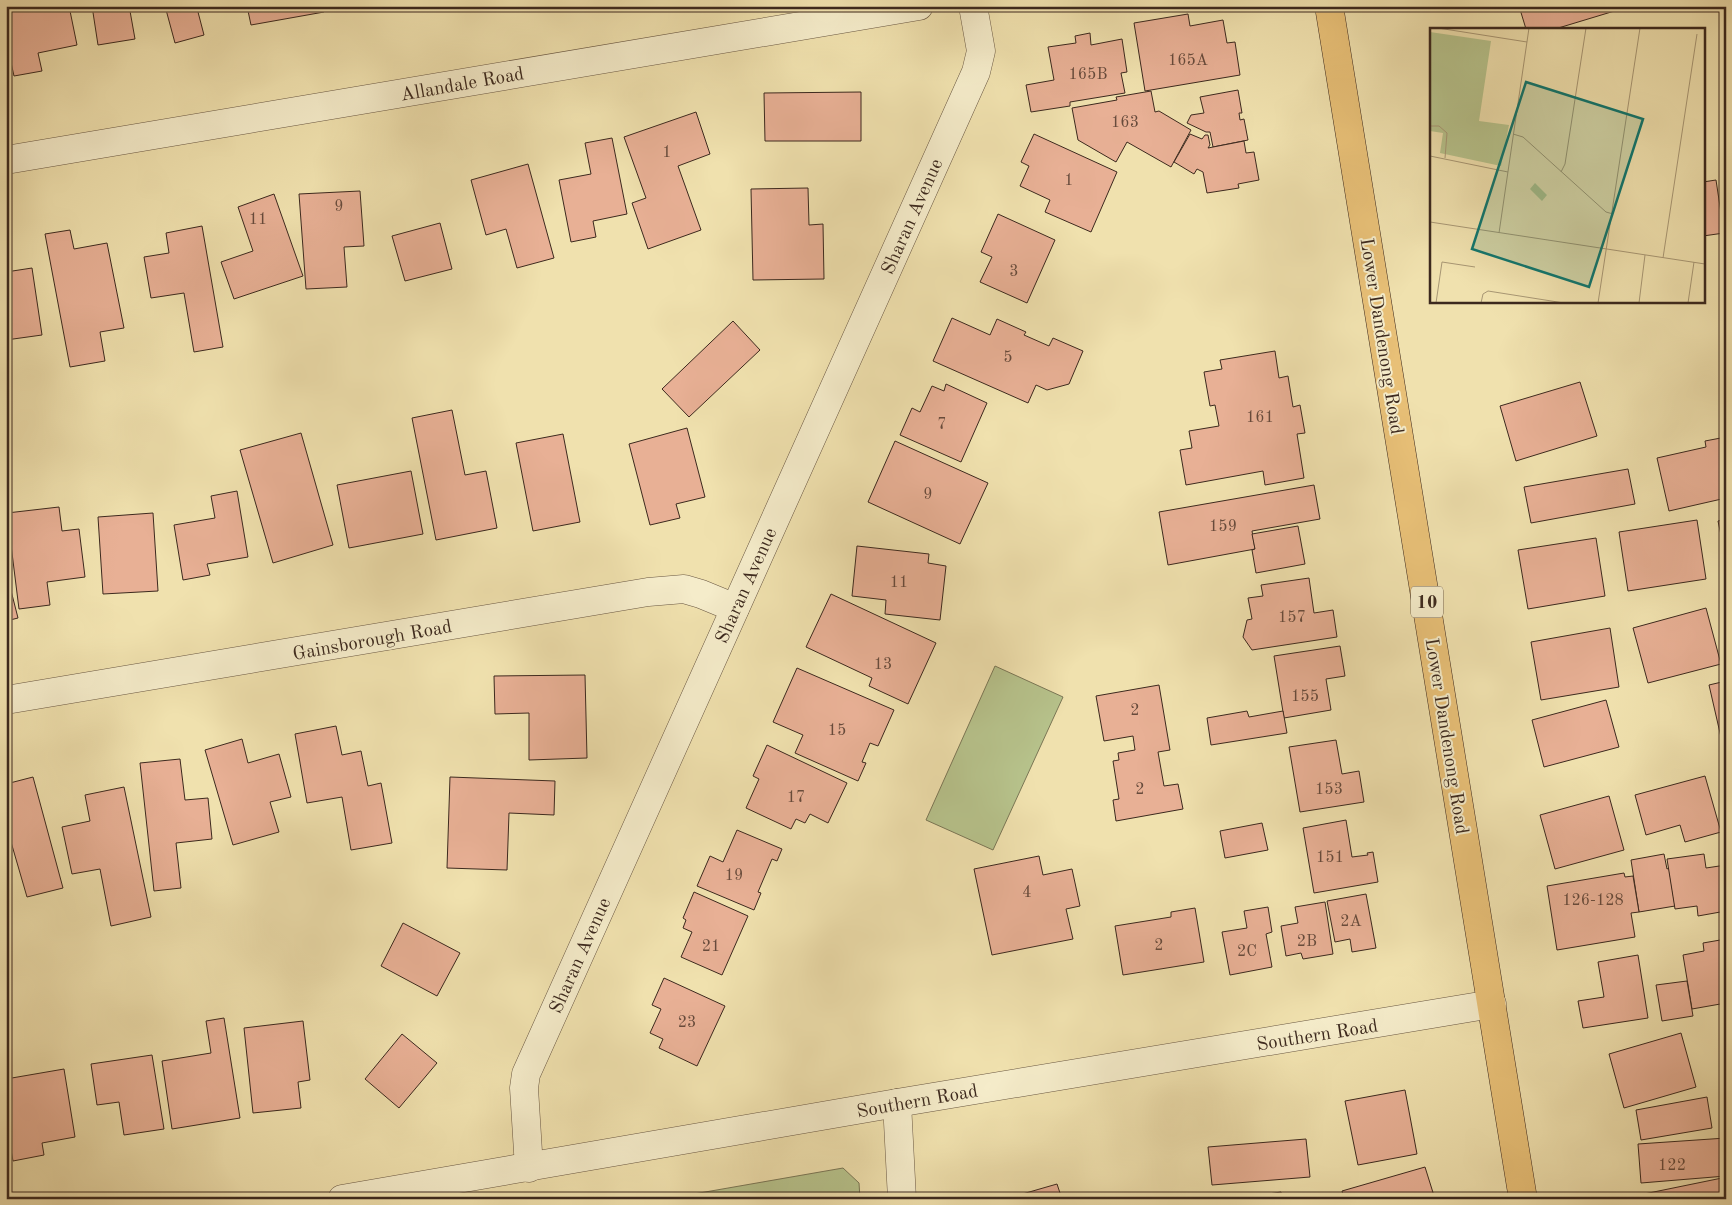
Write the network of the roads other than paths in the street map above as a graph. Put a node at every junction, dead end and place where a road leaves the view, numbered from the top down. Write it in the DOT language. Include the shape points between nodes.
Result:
graph roads {
  1 [pos="919,6"];
  2 [pos="974,6"];
  3 [pos="1329,6"];
  4 [pos="6,160"];
  5 [pos="735,608"];
  6 [pos="6,700"];
  7 [pos="1492,1004"];
  8 [pos="898,1103"];
  9 [pos="529,1168"];
  10 [pos="342,1199"];
  11 [pos="902,1199"];
  12 [pos="1523,1199"];
  1 -- 4 [label="street, Allandale Road"];
  2 -- 5 [label="street, Sharan Avenue" via="981,51 976,72"];
  3 -- 7 [label="highway, Lower Dandenong Road / 10"];
  5 -- 6 [label="street, Gainsborough Road" via="684,589 662,590"];
  5 -- 9 [label="street, Sharan Avenue" via="526,1074 524,1096"];
  7 -- 8 [label="street, Southern Road"];
  7 -- 12 [label="highway, Lower Dandenong Road / 10"];
  8 -- 9 [label="street, Southern Road"];
  8 -- 11 [label="street"];
  9 -- 10 [label="street, Southern Road"];
}
